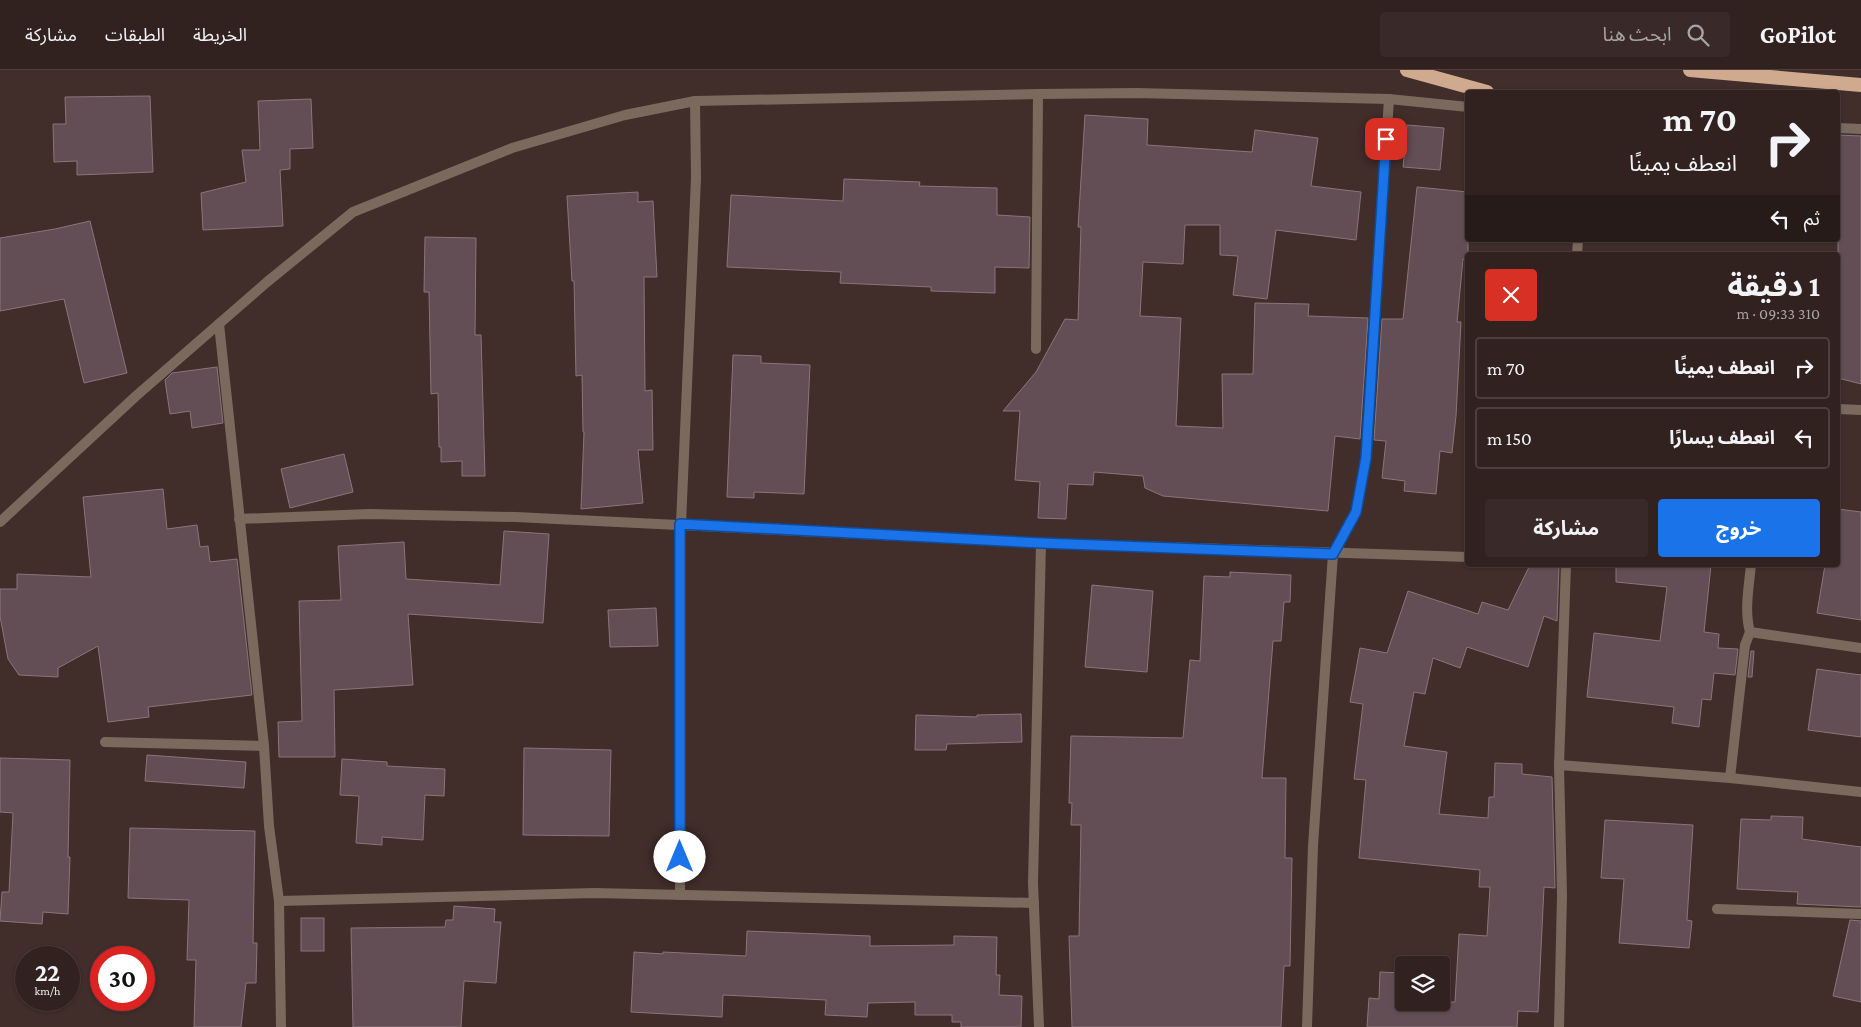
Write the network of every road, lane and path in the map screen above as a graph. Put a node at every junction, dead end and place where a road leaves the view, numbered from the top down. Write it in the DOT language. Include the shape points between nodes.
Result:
graph roads {
  1 [pos="1407,70"];
  2 [pos="1690,70"];
  3 [pos="1861,85"];
  4 [pos="1480,90"];
  5 [pos="1038,94"];
  6 [pos="1389,99"];
  7 [pos="695,101"];
  8 [pos="1465,107"];
  9 [pos="1840,128"];
  10 [pos="1861,129"];
  11 [pos="219,324"];
  12 [pos="1036,348"];
  13 [pos="1840,409"];
  14 [pos="1861,410"];
  15 [pos="239,519"];
  16 [pos="0,522"];
  17 [pos="680,524"];
  18 [pos="1041,543"];
  19 [pos="1333,554"];
  20 [pos="1465,557"];
  21 [pos="1566,567"];
  22 [pos="1751,567"];
  23 [pos="1750,632"];
  24 [pos="1861,648"];
  25 [pos="105,742"];
  26 [pos="264,746"];
  27 [pos="1559,765"];
  28 [pos="1730,778"];
  29 [pos="1861,792"];
  30 [pos="680,895"];
  31 [pos="279,901"];
  32 [pos="1034,903"];
  33 [pos="1716,909"];
  34 [pos="1861,914"];
  35 [pos="281,1027"];
  36 [pos="1039,1027"];
  37 [pos="1307,1027"];
  38 [pos="1559,1027"];
  1 -- 4 [label="highway"];
  2 -- 3 [label="highway"];
  5 -- 6 [label="street"];
  5 -- 7 [label="street"];
  5 -- 12 [label="street"];
  6 -- 8 [label="street"];
  6 -- 19 [label="street" via="1366,458 1356,512"];
  7 -- 11 [label="street" via="625,115 512,148 353,212"];
  7 -- 17 [label="street" via="696,178"];
  9 -- 10 [label="street"];
  11 -- 15 [label="street"];
  11 -- 16 [label="street"];
  13 -- 14 [label="street"];
  15 -- 17 [label="street" via="369,514"];
  15 -- 26 [label="street"];
  17 -- 18 [label="street"];
  17 -- 30 [label="street"];
  18 -- 19 [label="street"];
  18 -- 32 [label="street"];
  19 -- 20 [label="street"];
  19 -- 37 [label="street" via="1314,846"];
  21 -- 27 [label="street"];
  22 -- 23 [label="street"];
  23 -- 24 [label="street"];
  23 -- 28 [label="street" via="1745,645"];
  25 -- 26 [label="street"];
  26 -- 31 [label="street" via="269,826"];
  27 -- 28 [label="street"];
  27 -- 38 [label="street" via="1562,895"];
  28 -- 29 [label="street"];
  30 -- 31 [label="street" via="586,893"];
  30 -- 32 [label="street"];
  31 -- 35 [label="street"];
  32 -- 36 [label="street"];
  33 -- 34 [label="street"];
}
